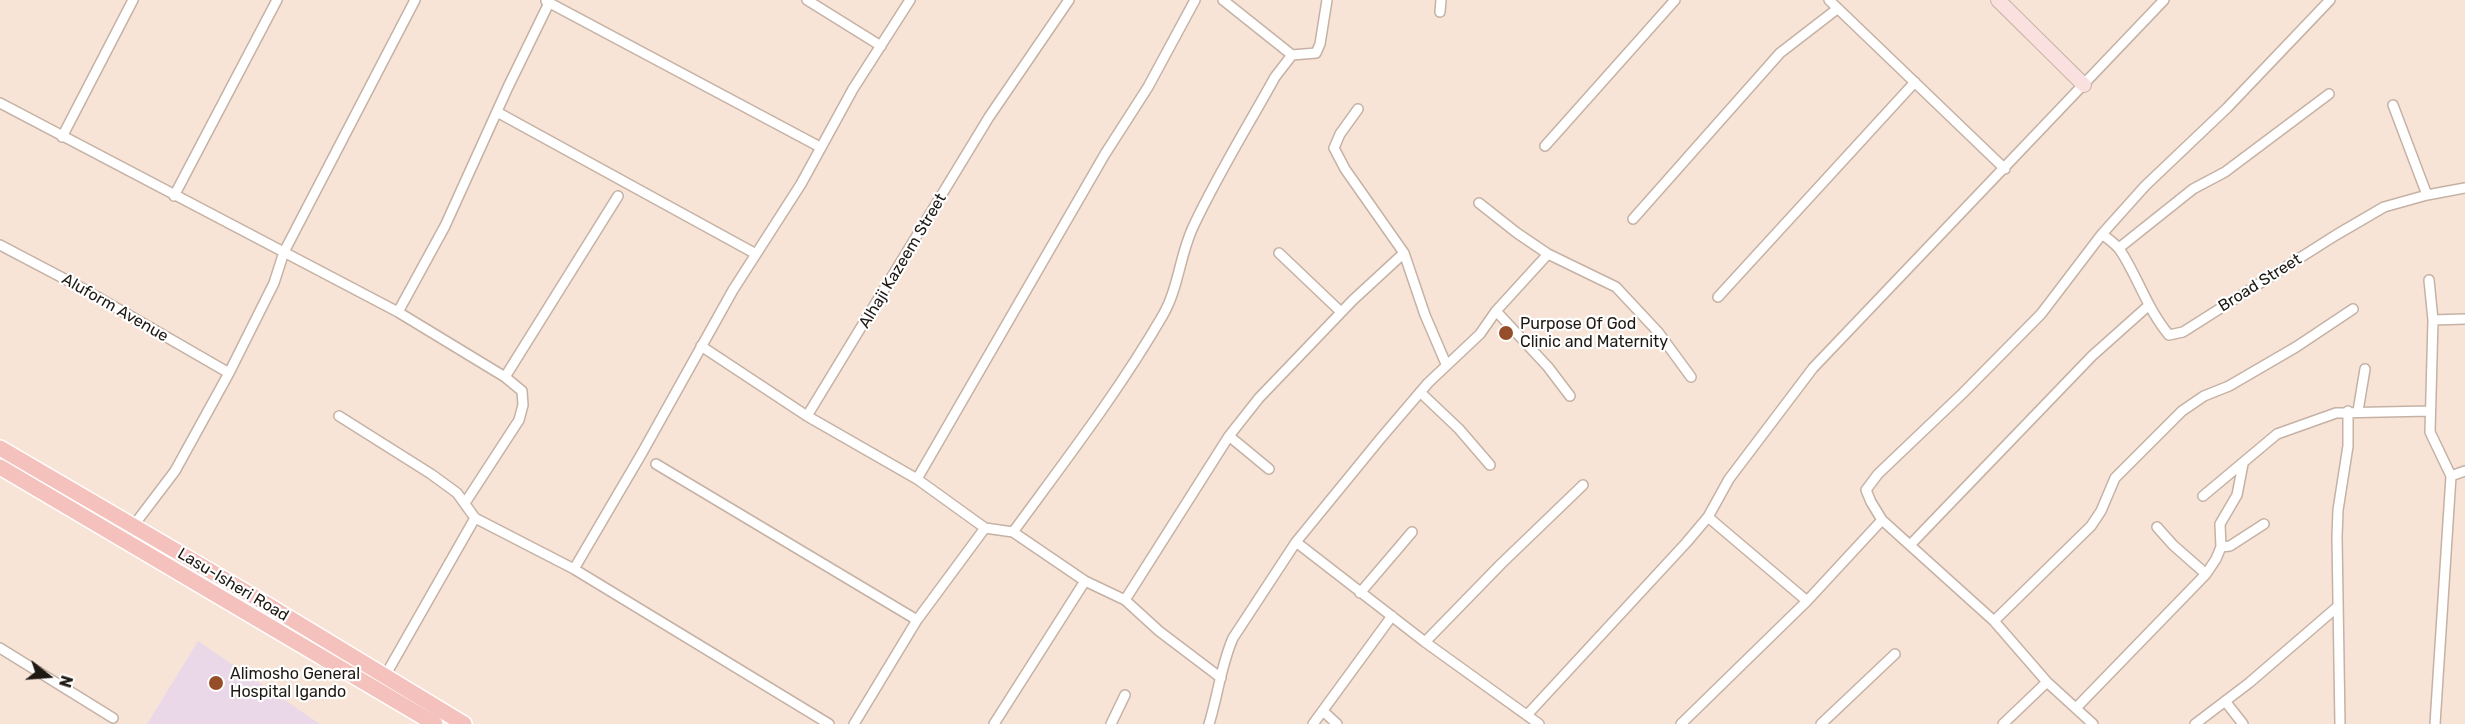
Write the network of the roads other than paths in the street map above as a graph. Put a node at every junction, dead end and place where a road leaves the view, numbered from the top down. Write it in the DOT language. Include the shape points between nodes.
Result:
graph roads {
  1 [pos="133,0"];
  2 [pos="277,0"];
  3 [pos="415,0"];
  4 [pos="807,0"];
  5 [pos="910,0"];
  6 [pos="1069,0"];
  7 [pos="1195,0"];
  8 [pos="1223,0"];
  9 [pos="1327,0"];
  10 [pos="1441,0"];
  11 [pos="1675,0"];
  12 [pos="1828,0"];
  13 [pos="1998,0"];
  14 [pos="2164,0"];
  15 [pos="2330,0"];
  16 [pos="547,1"];
  17 [pos="1837,9"];
  18 [pos="1440,12"];
  19 [pos="881,46"];
  20 [pos="1292,55"];
  21 [pos="1915,82"];
  22 [pos="2084,85"];
  23 [pos="2330,94"];
  24 [pos="0,104"];
  25 [pos="2392,105"];
  26 [pos="1358,109"];
  27 [pos="497,112"];
  28 [pos="62,137"];
  29 [pos="1545,146"];
  30 [pos="820,147"];
  31 [pos="2005,169"];
  32 [pos="2465,188"];
  33 [pos="2427,195"];
  34 [pos="174,196"];
  35 [pos="618,196"];
  36 [pos="1479,203"];
  37 [pos="1633,219"];
  38 [pos="2102,234"];
  39 [pos="0,245"];
  40 [pos="2119,248"];
  41 [pos="284,252"];
  42 [pos="1279,253"];
  43 [pos="1404,253"];
  44 [pos="756,254"];
  45 [pos="1548,254"];
  46 [pos="2429,280"];
  47 [pos="1718,297"];
  48 [pos="2148,306"];
  49 [pos="2353,309"];
  50 [pos="1496,311"];
  51 [pos="399,312"];
  52 [pos="1341,312"];
  53 [pos="2465,319"];
  54 [pos="2433,320"];
  55 [pos="701,346"];
  56 [pos="1446,364"];
  57 [pos="2365,369"];
  58 [pos="229,374"];
  59 [pos="505,377"];
  60 [pos="1691,377"];
  61 [pos="1420,392"];
  62 [pos="1570,396"];
  63 [pos="2348,411"];
  64 [pos="2358,411"];
  65 [pos="2429,411"];
  66 [pos="339,416"];
  67 [pos="807,416"];
  68 [pos="1229,436"];
  69 [pos="0,448"];
  70 [pos="656,464"];
  71 [pos="2243,464"];
  72 [pos="1490,465"];
  73 [pos="0,467"];
  74 [pos="1269,469"];
  75 [pos="2465,471"];
  76 [pos="2451,476"];
  77 [pos="917,479"];
  78 [pos="1583,485"];
  79 [pos="2203,496"];
  80 [pos="465,503"];
  81 [pos="1708,517"];
  82 [pos="475,518"];
  83 [pos="1882,520"];
  84 [pos="2264,524"];
  85 [pos="134,525"];
  86 [pos="2157,527"];
  87 [pos="985,528"];
  88 [pos="1412,531"];
  89 [pos="1013,532"];
  90 [pos="1296,542"];
  91 [pos="1911,544"];
  92 [pos="2221,547"];
  93 [pos="574,569"];
  94 [pos="2206,574"];
  95 [pos="1085,581"];
  96 [pos="1360,593"];
  97 [pos="1125,600"];
  98 [pos="1807,601"];
  99 [pos="2337,608"];
  100 [pos="1392,616"];
  101 [pos="917,620"];
  102 [pos="1994,621"];
  103 [pos="1425,642"];
  104 [pos="0,648"];
  105 [pos="1895,654"];
  106 [pos="385,676"];
  107 [pos="1221,678"];
  108 [pos="2047,682"];
  109 [pos="1125,695"];
  110 [pos="2226,701"];
  111 [pos="2076,708"];
  112 [pos="1323,711"];
  113 [pos="1527,715"];
  114 [pos="113,718"];
  115 [pos="435,724"];
  116 [pos="464,724"];
  117 [pos="829,724"];
  118 [pos="854,724"];
  119 [pos="994,724"];
  120 [pos="1111,724"];
  121 [pos="1209,724"];
  122 [pos="1313,724"];
  123 [pos="1337,724"];
  124 [pos="1539,724"];
  125 [pos="1681,724"];
  126 [pos="1821,724"];
  127 [pos="2003,724"];
  128 [pos="2093,724"];
  129 [pos="2195,724"];
  130 [pos="2243,724"];
  131 [pos="2340,724"];
  132 [pos="2435,724"];
  1 -- 28 [label="street"];
  2 -- 34 [label="street"];
  3 -- 41 [label="street"];
  4 -- 19 [label="street"];
  5 -- 19 [label="street"];
  6 -- 67 [label="street, Alhaji Kazeem Street" via="989,117"];
  7 -- 77 [label="street" via="1148,87 1105,154"];
  8 -- 20 [label="street"];
  9 -- 20 [label="street" via="1316,53"];
  10 -- 18 [label="street"];
  11 -- 29 [label="street"];
  12 -- 17 [label="street"];
  13 -- 22 [label="street"];
  14 -- 22 [label="street"];
  15 -- 38 [label="street"];
  16 -- 27 [label="street"];
  16 -- 30 [label="street"];
  17 -- 21 [label="street"];
  17 -- 37 [label="street" via="1780,53"];
  19 -- 30 [label="street"];
  20 -- 89 [label="street" via="1275,77 1193,226 1164,313 1099,416"];
  21 -- 31 [label="street"];
  21 -- 47 [label="street"];
  22 -- 31 [label="street"];
  23 -- 40 [label="street" via="2225,172 2193,189"];
  24 -- 28 [label="street"];
  25 -- 33 [label="street"];
  26 -- 43 [label="street" via="1334,148 1345,170"];
  27 -- 44 [label="street"];
  27 -- 51 [label="street" via="445,226"];
  28 -- 34 [label="street"];
  30 -- 44 [label="street"];
  31 -- 81 [label="street" via="1813,368 1729,479"];
  32 -- 33 [label="street, Broad Street"];
  33 -- 48 [label="street, Broad Street" via="2384,207 2183,332 2169,335"];
  34 -- 41 [label="street"];
  35 -- 59 [label="street"];
  36 -- 45 [label="street"];
  38 -- 40 [label="street, Broad Street"];
  38 -- 83 [label="street" via="2041,314 1878,474 1866,490"];
  39 -- 58 [label="street, Aluform Avenue"];
  40 -- 48 [label="street, Broad Street"];
  41 -- 51 [label="street"];
  41 -- 58 [label="street" via="262,310"];
  42 -- 52 [label="street"];
  43 -- 52 [label="street"];
  43 -- 56 [label="street"];
  44 -- 55 [label="street"];
  45 -- 50 [label="street"];
  45 -- 60 [label="street" via="1616,287 1658,332"];
  46 -- 54 [label="street"];
  48 -- 91 [label="street" via="2092,356"];
  49 -- 102 [label="street" via="2296,347 2181,411 2115,478 2091,526"];
  50 -- 56 [label="street" via="1480,334"];
  50 -- 62 [label="street"];
  51 -- 59 [label="street"];
  52 -- 68 [label="street" via="1259,398"];
  53 -- 54 [label="street"];
  54 -- 65 [label="street"];
  55 -- 67 [label="street"];
  55 -- 93 [label="street"];
  56 -- 61 [label="street"];
  57 -- 64 [label="street"];
  58 -- 85 [label="street" via="175,471"];
  59 -- 80 [label="street" via="522,391 519,420"];
  61 -- 72 [label="street"];
  61 -- 90 [label="street"];
  63 -- 64 [label="street"];
  63 -- 71 [label="street" via="2277,434"];
  63 -- 99 [label="street" via="2349,446 2337,528"];
  64 -- 65 [label="street"];
  65 -- 76 [label="street" via="2430,432"];
  66 -- 80 [label="street" via="431,474"];
  67 -- 77 [label="street"];
  68 -- 74 [label="street"];
  68 -- 97 [label="street"];
  69 -- 85 [label="main road, Lasu-Isheri Road"];
  70 -- 101 [label="street"];
  71 -- 79 [label="street"];
  71 -- 92 [label="street" via="2237,495 2220,524"];
  73 -- 115 [label="main road, Lasu-Isheri Road"];
  75 -- 76 [label="street"];
  76 -- 132 [label="street"];
  77 -- 87 [label="street"];
  78 -- 103 [label="street"];
  80 -- 82 [label="street"];
  81 -- 98 [label="street"];
  81 -- 113 [label="street"];
  82 -- 93 [label="street"];
  82 -- 106 [label="street"];
  83 -- 91 [label="street"];
  83 -- 98 [label="street"];
  84 -- 92 [label="street" via="2230,546"];
  85 -- 106 [label="main road, Lasu-Isheri Road"];
  86 -- 94 [label="street"];
  87 -- 89 [label="street"];
  87 -- 101 [label="street"];
  88 -- 96 [label="street"];
  89 -- 95 [label="street"];
  90 -- 96 [label="street"];
  90 -- 107 [label="street" via="1233,638"];
  91 -- 102 [label="street"];
  92 -- 94 [label="street"];
  93 -- 117 [label="street"];
  94 -- 111 [label="street"];
  95 -- 97 [label="street"];
  95 -- 119 [label="street"];
  96 -- 100 [label="street"];
  97 -- 107 [label="street"];
  98 -- 125 [label="street"];
  99 -- 110 [label="street"];
  99 -- 131 [label="street"];
  100 -- 103 [label="street"];
  100 -- 112 [label="street"];
  101 -- 118 [label="street"];
  102 -- 108 [label="street"];
  103 -- 113 [label="street"];
  104 -- 114 [label="street"];
  105 -- 126 [label="street"];
  106 -- 116 [label="main road, Lasu-Isheri Road"];
  107 -- 121 [label="street"];
  108 -- 111 [label="street"];
  108 -- 127 [label="street"];
  109 -- 120 [label="street"];
  110 -- 129 [label="street"];
  110 -- 130 [label="street"];
  111 -- 128 [label="street"];
  112 -- 122 [label="street"];
  112 -- 123 [label="street"];
  113 -- 124 [label="street"];
}
